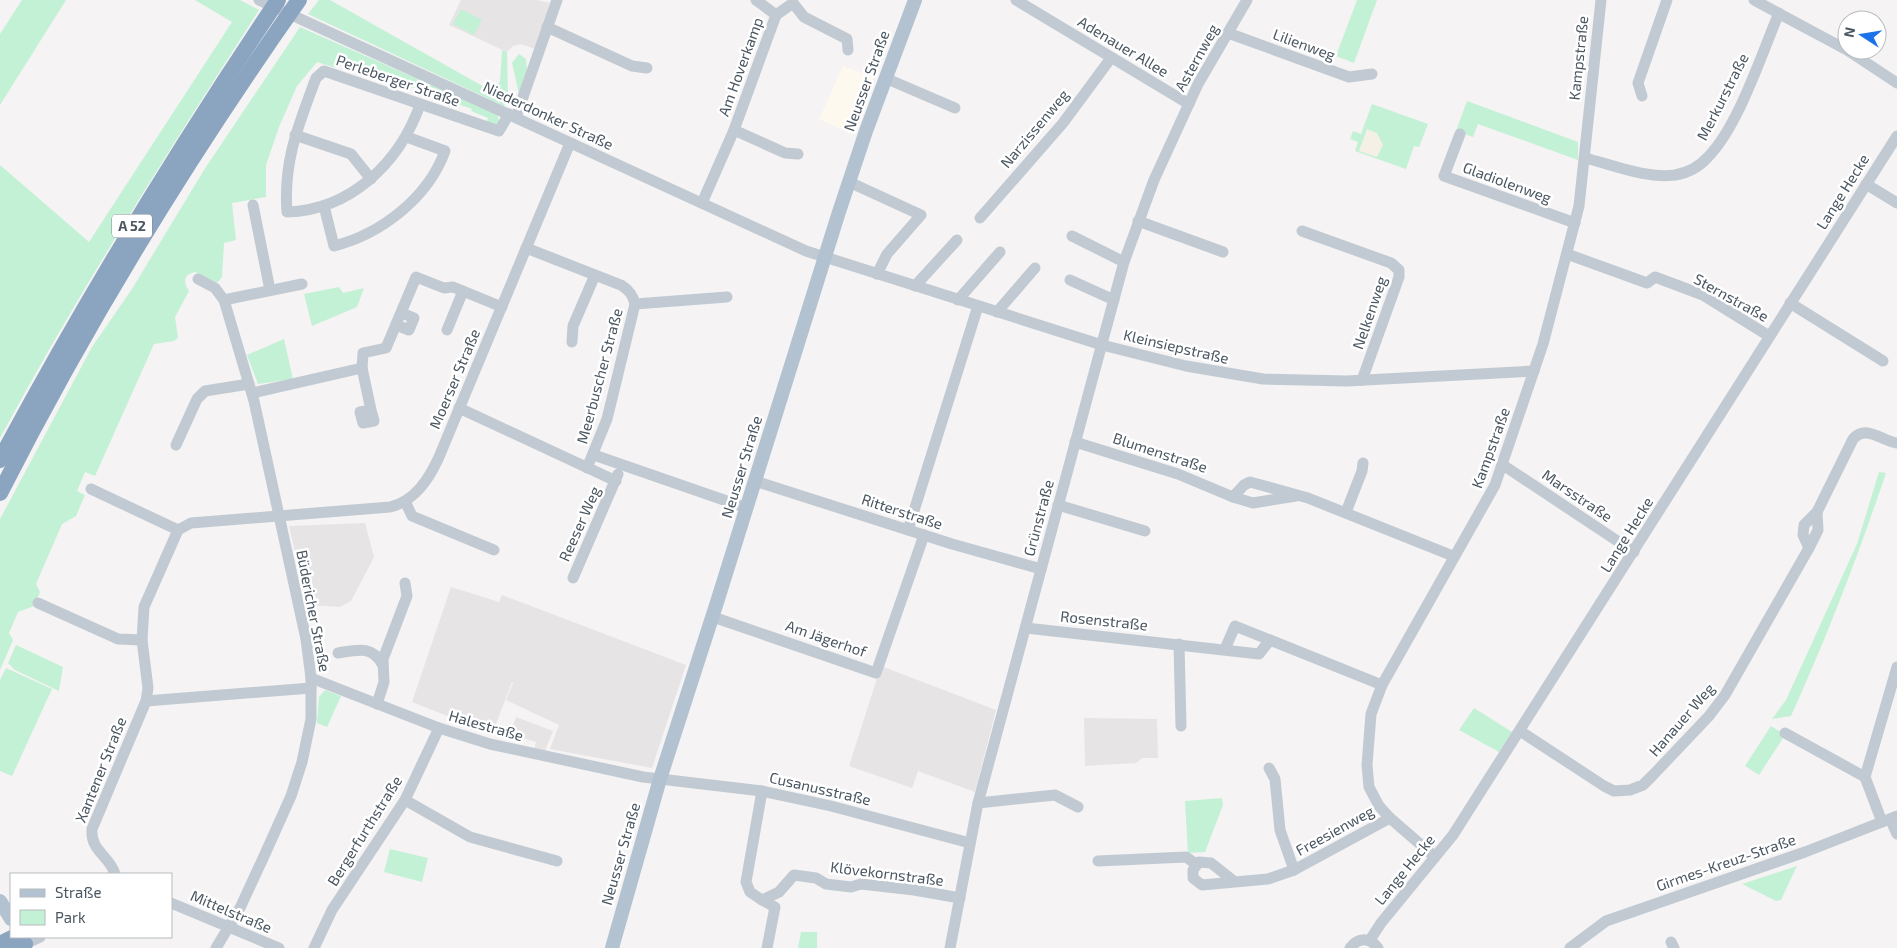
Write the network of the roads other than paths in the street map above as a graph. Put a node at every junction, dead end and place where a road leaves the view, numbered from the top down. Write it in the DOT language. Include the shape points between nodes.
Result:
graph roads {
  1 [pos="259,0"];
  2 [pos="278,0"];
  3 [pos="299,0"];
  4 [pos="557,0"];
  5 [pos="756,0"];
  6 [pos="915,0"];
  7 [pos="1016,0"];
  8 [pos="1247,0"];
  9 [pos="1601,0"];
  10 [pos="1667,0"];
  11 [pos="1754,0"];
  12 [pos="795,1"];
  13 [pos="1779,13"];
  14 [pos="776,14"];
  15 [pos="548,27"];
  16 [pos="1228,33"];
  17 [pos="848,50"];
  18 [pos="1111,58"];
  19 [pos="647,68"];
  20 [pos="1372,74"];
  21 [pos="885,78"];
  22 [pos="1897,83"];
  23 [pos="1642,96"];
  24 [pos="1189,104"];
  25 [pos="420,105"];
  26 [pos="955,108"];
  27 [pos="512,116"];
  28 [pos="734,130"];
  29 [pos="1460,134"];
  30 [pos="295,135"];
  31 [pos="1897,136"];
  32 [pos="406,137"];
  33 [pos="570,143"];
  34 [pos="798,154"];
  35 [pos="1585,158"];
  36 [pos="372,179"];
  37 [pos="848,182"];
  38 [pos="1866,184"];
  39 [pos="702,203"];
  40 [pos="1897,203"];
  41 [pos="253,205"];
  42 [pos="324,206"];
  43 [pos="980,218"];
  44 [pos="1138,221"];
  45 [pos="1575,224"];
  46 [pos="1302,231"];
  47 [pos="1072,236"];
  48 [pos="957,240"];
  49 [pos="526,248"];
  50 [pos="1000,252"];
  51 [pos="1223,252"];
  52 [pos="1567,254"];
  53 [pos="824,258"];
  54 [pos="1124,262"];
  55 [pos="1035,268"];
  56 [pos="877,274"];
  57 [pos="595,275"];
  58 [pos="198,279"];
  59 [pos="1070,280"];
  60 [pos="302,284"];
  61 [pos="915,286"];
  62 [pos="270,290"];
  63 [pos="463,291"];
  64 [pos="727,297"];
  65 [pos="224,300"];
  66 [pos="958,300"];
  67 [pos="1114,300"];
  68 [pos="1790,303"];
  69 [pos="635,304"];
  70 [pos="978,306"];
  71 [pos="502,307"];
  72 [pos="997,312"];
  73 [pos="447,330"];
  74 [pos="1769,336"];
  75 [pos="572,342"];
  76 [pos="1102,345"];
  77 [pos="1884,361"];
  78 [pos="362,368"];
  79 [pos="1534,371"];
  80 [pos="1362,380"];
  81 [pos="251,388"];
  82 [pos="459,408"];
  83 [pos="371,410"];
  84 [pos="1075,442"];
  85 [pos="1897,443"];
  86 [pos="176,445"];
  87 [pos="594,455"];
  88 [pos="0,460"];
  89 [pos="1362,463"];
  90 [pos="1503,465"];
  91 [pos="622,466"];
  92 [pos="588,468"];
  93 [pos="616,481"];
  94 [pos="755,481"];
  95 [pos="91,489"];
  96 [pos="0,493"];
  97 [pos="1300,495"];
  98 [pos="1233,498"];
  99 [pos="405,501"];
  100 [pos="1058,505"];
  101 [pos="747,508"];
  102 [pos="1346,512"];
  103 [pos="278,514"];
  104 [pos="178,530"];
  105 [pos="908,530"];
  106 [pos="1145,531"];
  107 [pos="924,535"];
  108 [pos="494,550"];
  109 [pos="1634,552"];
  110 [pos="1453,556"];
  111 [pos="1041,569"];
  112 [pos="573,578"];
  113 [pos="404,583"];
  114 [pos="38,603"];
  115 [pos="713,617"];
  116 [pos="1026,628"];
  117 [pos="142,640"];
  118 [pos="1270,640"];
  119 [pos="388,644"];
  120 [pos="1179,644"];
  121 [pos="1225,649"];
  122 [pos="369,650"];
  123 [pos="338,652"];
  124 [pos="382,664"];
  125 [pos="1897,667"];
  126 [pos="311,683"];
  127 [pos="1382,685"];
  128 [pos="146,701"];
  129 [pos="377,704"];
  130 [pos="1181,726"];
  131 [pos="439,728"];
  132 [pos="1520,731"];
  133 [pos="1785,733"];
  134 [pos="1269,768"];
  135 [pos="1865,777"];
  136 [pos="660,779"];
  137 [pos="762,791"];
  138 [pos="405,800"];
  139 [pos="978,803"];
  140 [pos="1078,807"];
  141 [pos="1390,818"];
  142 [pos="1890,819"];
  143 [pos="1897,834"];
  144 [pos="970,843"];
  145 [pos="1435,857"];
  146 [pos="557,861"];
  147 [pos="1098,861"];
  148 [pos="1196,864"];
  149 [pos="1294,870"];
  150 [pos="115,873"];
  151 [pos="1235,882"];
  152 [pos="960,898"];
  153 [pos="0,900"];
  154 [pos="762,900"];
  155 [pos="172,903"];
  156 [pos="10,917"];
  157 [pos="228,926"];
  158 [pos="37,938"];
  159 [pos="20,943"];
  160 [pos="0,944"];
  161 [pos="1374,944"];
  162 [pos="216,948"];
  163 [pos="279,948"];
  164 [pos="314,948"];
  165 [pos="612,948"];
  166 [pos="767,948"];
  167 [pos="950,948"];
  168 [pos="1350,948"];
  169 [pos="1570,948"];
  1 -- 27 [label="street, Niederdonker Straße"];
  2 -- 88 [label="highway, A 52" via="174,158 97,284"];
  3 -- 96 [label="highway, A 52" via="186,169 109,293"];
  4 -- 15 [label="street"];
  5 -- 14 [label="street, Am Hoverkamp"];
  6 -- 21 [label="main road, Neusser Straße"];
  7 -- 18 [label="street, Adenauer Allee"];
  8 -- 16 [label="street, Asternweg"];
  9 -- 35 [label="street, Kampstraße"];
  10 -- 23 [label="street" via="1638,83"];
  11 -- 13 [label="street"];
  12 -- 14 [label="street, Am Hoverkamp"];
  12 -- 17 [label="street, Am Hoverkamp" via="804,18 847,39"];
  13 -- 22 [label="street" via="1847,50"];
  13 -- 35 [label="street, Merkurstraße" via="1731,122 1701,164 1684,172 1652,175"];
  14 -- 28 [label="street, Am Hoverkamp"];
  15 -- 19 [label="street" via="632,66"];
  15 -- 27 [label="street"];
  16 -- 20 [label="street, Lilienweg" via="1349,77"];
  16 -- 24 [label="street, Asternweg"];
  18 -- 24 [label="street, Adenauer Allee"];
  18 -- 43 [label="street, Narzissenweg" via="1063,123"];
  21 -- 26 [label="street"];
  21 -- 37 [label="main road, Neusser Straße"];
  24 -- 44 [label="street, Grünstraße"];
  25 -- 27 [label="street, Perleberger Straße" via="499,131"];
  25 -- 30 [label="street, Perleberger Straße" via="324,71 316,78"];
  25 -- 32 [label="street"];
  27 -- 33 [label="street, Niederdonker Straße"];
  28 -- 34 [label="street, Am Hoverkamp" via="785,153"];
  28 -- 39 [label="street, Am Hoverkamp"];
  29 -- 45 [label="street, Gladiolenweg" via="1444,176"];
  30 -- 36 [label="street" via="351,154"];
  30 -- 42 [label="street, Perleberger Straße" via="286,175 287,212"];
  31 -- 38 [label="street, Lange Hecke"];
  32 -- 36 [label="street"];
  32 -- 42 [label="street" via="445,151 426,185 397,214 367,234 334,246"];
  33 -- 39 [label="street, Niederdonker Straße"];
  33 -- 49 [label="street, Moerser Straße"];
  35 -- 45 [label="street, Kampstraße"];
  36 -- 42 [label="street"];
  37 -- 53 [label="main road, Neusser Straße"];
  37 -- 56 [label="street" via="921,215 887,254"];
  38 -- 40 [label="street"];
  38 -- 68 [label="street, Lange Hecke"];
  39 -- 53 [label="street, Niederdonker Straße"];
  41 -- 62 [label="street"];
  44 -- 51 [label="street"];
  44 -- 54 [label="street, Grünstraße"];
  45 -- 52 [label="street, Kampstraße"];
  46 -- 80 [label="street, Nelkenweg" via="1391,264 1399,270"];
  47 -- 54 [label="street"];
  48 -- 61 [label="street"];
  49 -- 57 [label="street, Meerbuscher Straße"];
  49 -- 71 [label="street, Moerser Straße"];
  50 -- 66 [label="street"];
  52 -- 74 [label="street, Sternstraße" via="1647,283 1655,277 1692,291"];
  52 -- 79 [label="street, Kampstraße"];
  53 -- 56 [label="street, Kleinsiepstraße"];
  53 -- 94 [label="main road, Neusser Straße"];
  54 -- 67 [label="street, Grünstraße"];
  55 -- 72 [label="street"];
  56 -- 61 [label="street, Kleinsiepstraße"];
  57 -- 69 [label="street, Meerbuscher Straße" via="626,289"];
  57 -- 75 [label="street" via="574,326"];
  58 -- 65 [label="street" via="215,288"];
  59 -- 67 [label="street"];
  60 -- 62 [label="street"];
  61 -- 66 [label="street, Kleinsiepstraße"];
  62 -- 65 [label="street"];
  63 -- 71 [label="street"];
  63 -- 73 [label="street"];
  63 -- 78 [label="street" via="444,288 416,277 386,348 362,354"];
  64 -- 69 [label="street, Meerbuscher Straße"];
  65 -- 81 [label="street, Büdericher Straße"];
  66 -- 70 [label="street, Kleinsiepstraße"];
  67 -- 76 [label="street, Grünstraße"];
  68 -- 74 [label="street, Lange Hecke"];
  68 -- 77 [label="street"];
  69 -- 87 [label="street, Meerbuscher Straße" via="607,419"];
  70 -- 72 [label="street, Kleinsiepstraße"];
  70 -- 105 [label="street"];
  71 -- 82 [label="street, Moerser Straße"];
  72 -- 76 [label="street, Kleinsiepstraße"];
  74 -- 109 [label="street, Lange Hecke"];
  76 -- 80 [label="street, Kleinsiepstraße" via="1186,366 1263,379"];
  76 -- 84 [label="street, Grünstraße"];
  78 -- 81 [label="street"];
  78 -- 83 [label="street"];
  79 -- 80 [label="street, Kleinsiepstraße"];
  79 -- 90 [label="street, Kampstraße"];
  81 -- 86 [label="street" via="205,391 197,399"];
  81 -- 103 [label="street, Büdericher Straße"];
  82 -- 92 [label="street"];
  82 -- 99 [label="street, Moerser Straße" via="428,478"];
  84 -- 98 [label="street, Blumenstraße" via="1178,474"];
  84 -- 100 [label="street, Grünstraße"];
  85 -- 132 [label="street, Hanauer Weg" via="1866,432 1856,435 1817,512 1807,520 1803,531 1808,548 1725,695 1643,785 1622,792 1604,786"];
  87 -- 91 [label="street"];
  87 -- 92 [label="street, Meerbuscher Straße"];
  89 -- 102 [label="street"];
  90 -- 109 [label="street, Marsstraße"];
  90 -- 110 [label="street, Kampstraße" via="1486,504"];
  91 -- 93 [label="street, Reeser Weg"];
  91 -- 101 [label="street"];
  92 -- 93 [label="street"];
  93 -- 112 [label="street, Reeser Weg"];
  94 -- 101 [label="main road, Neusser Straße"];
  94 -- 105 [label="street, Ritterstraße"];
  95 -- 104 [label="street"];
  97 -- 98 [label="street, Blumenstraße" via="1253,503"];
  97 -- 98 [label="street, Blumenstraße" via="1250,482"];
  97 -- 102 [label="street, Blumenstraße"];
  99 -- 103 [label="street" via="390,506"];
  99 -- 108 [label="street" via="412,516"];
  100 -- 106 [label="street"];
  100 -- 111 [label="street, Grünstraße"];
  101 -- 115 [label="main road, Neusser Straße"];
  102 -- 110 [label="street, Blumenstraße"];
  103 -- 104 [label="street" via="191,522"];
  103 -- 126 [label="street, Büdericher Straße" via="306,639"];
  104 -- 117 [label="street, Xantener Straße" via="144,607"];
  105 -- 107 [label="street, Ritterstraße"];
  107 -- 111 [label="street, Ritterstraße"];
  107 -- 115 [label="street, Am Jägerhof" via="876,673"];
  109 -- 132 [label="street, Lange Hecke"];
  110 -- 127 [label="street, Kampstraße"];
  111 -- 116 [label="street, Grünstraße"];
  113 -- 119 [label="street" via="407,596"];
  114 -- 117 [label="street" via="118,639"];
  115 -- 136 [label="main road, Neusser Straße"];
  116 -- 120 [label="street, Rosenstraße"];
  116 -- 139 [label="street, Grünstraße"];
  117 -- 128 [label="street, Xantener Straße" via="148,688"];
  118 -- 121 [label="street, Rosenstraße" via="1262,653"];
  118 -- 121 [label="street" via="1235,626"];
  118 -- 127 [label="street"];
  119 -- 122 [label="street"];
  119 -- 124 [label="street"];
  120 -- 121 [label="street, Rosenstraße"];
  120 -- 130 [label="street"];
  122 -- 123 [label="street"];
  122 -- 124 [label="street"];
  124 -- 129 [label="street" via="384,682"];
  125 -- 135 [label="street"];
  126 -- 128 [label="street"];
  126 -- 129 [label="street, Halestraße"];
  126 -- 157 [label="street, Büdericher Straße" via="308,739 291,796 240,908"];
  127 -- 141 [label="street, Kampstraße" via="1371,714 1367,776 1372,796"];
  128 -- 150 [label="street, Xantener Straße" via="92,829 93,844"];
  129 -- 131 [label="street, Halestraße"];
  131 -- 136 [label="street, Halestraße" via="490,744"];
  131 -- 138 [label="street, Bergerfurthstraße"];
  132 -- 145 [label="street, Lange Hecke" via="1453,835"];
  133 -- 135 [label="street"];
  134 -- 149 [label="street, Freesienweg" via="1275,779 1280,830"];
  135 -- 142 [label="street"];
  136 -- 137 [label="street, Cusanusstraße"];
  136 -- 165 [label="main road, Neusser Straße"];
  137 -- 144 [label="street, Cusanusstraße"];
  137 -- 154 [label="street" via="746,882 750,892"];
  138 -- 146 [label="street" via="470,837"];
  138 -- 164 [label="street, Bergerfurthstraße" via="332,910"];
  139 -- 140 [label="street" via="1054,795"];
  139 -- 144 [label="street, Grünstraße"];
  141 -- 145 [label="street, Kampstraße"];
  141 -- 149 [label="street, Freesienweg"];
  142 -- 143 [label="street"];
  142 -- 169 [label="street, Girmes-Kreuz-Straße" via="1606,921"];
  144 -- 152 [label="street, Grünstraße"];
  145 -- 161 [label="street, Lange Hecke" via="1381,923"];
  147 -- 148 [label="street" via="1186,857"];
  148 -- 151 [label="street" via="1211,862"];
  148 -- 151 [label="street, Freesienweg" via="1193,876 1200,885"];
  149 -- 151 [label="street, Freesienweg" via="1268,879"];
  152 -- 154 [label="street, Klövekornstraße" via="906,888 826,884 816,878 794,875 779,892"];
  152 -- 167 [label="street, Grünstraße"];
  153 -- 156 [label="main road"];
  154 -- 166 [label="street" via="775,908"];
  155 -- 157 [label="street, Mittelstraße"];
  157 -- 162 [label="street, Büdericher Straße"];
  157 -- 163 [label="street, Mittelstraße"];
  158 -- 159 [label="street"];
  159 -- 160 [label="highway"];
  161 -- 168 [label="street" via="1356,941"];
}
